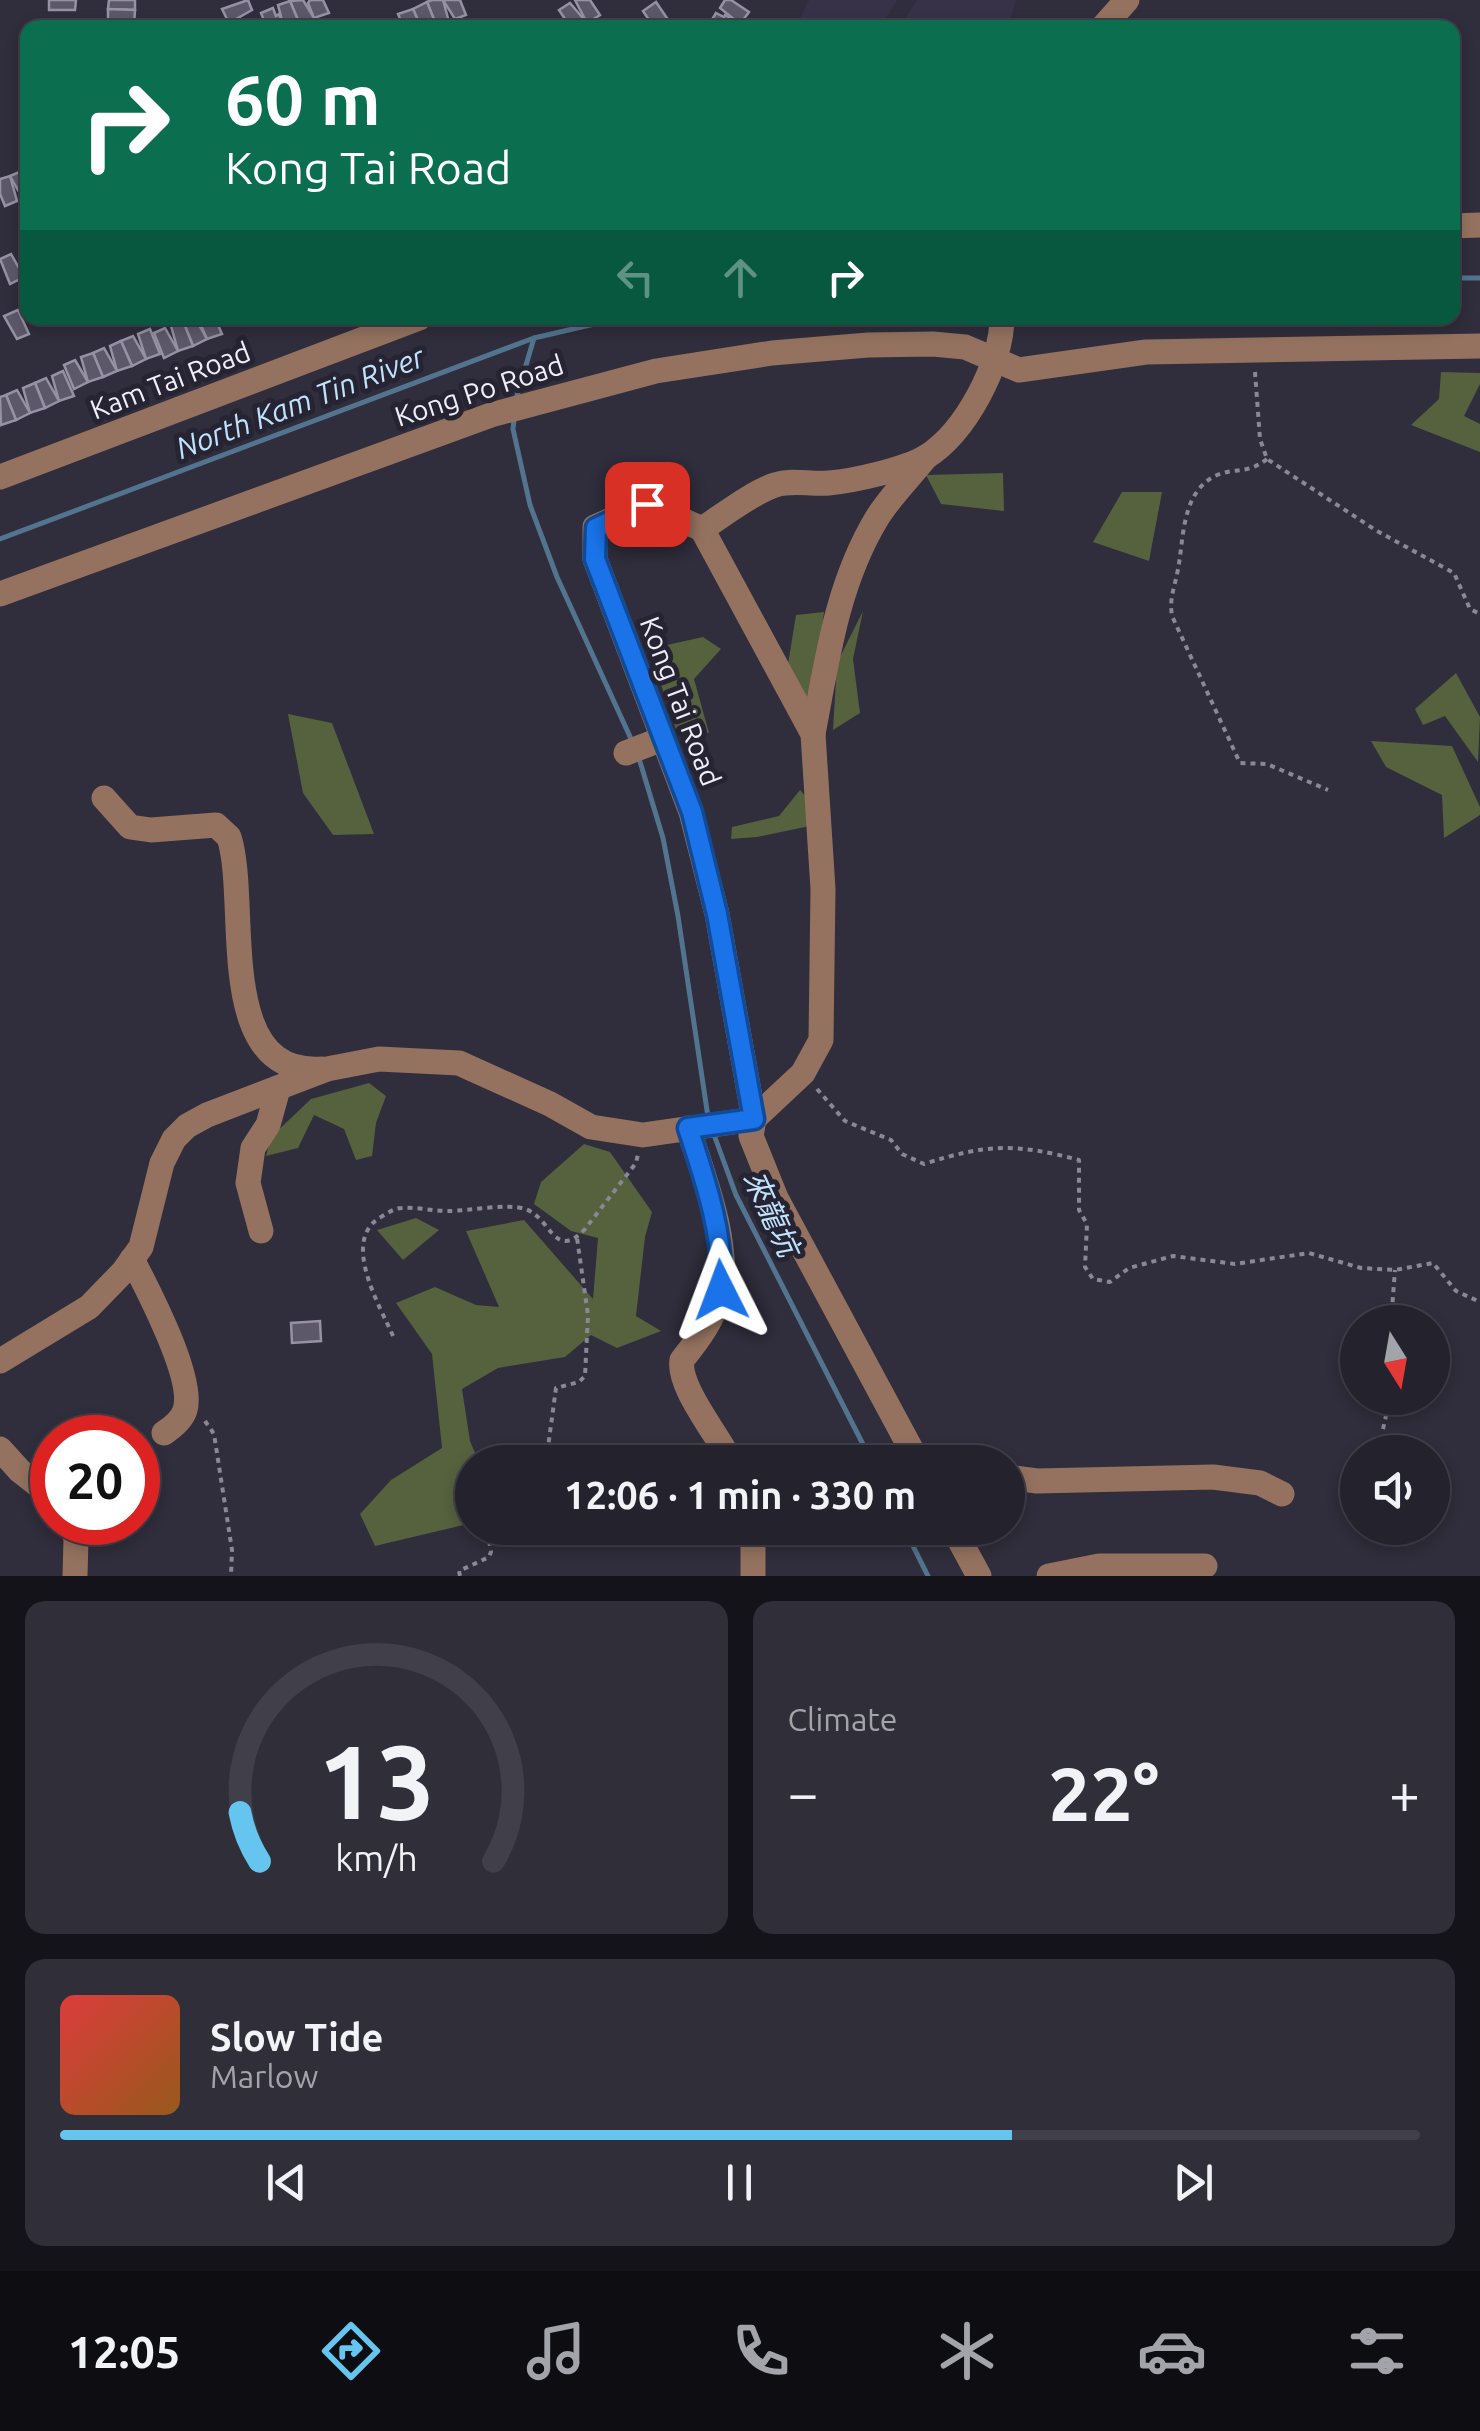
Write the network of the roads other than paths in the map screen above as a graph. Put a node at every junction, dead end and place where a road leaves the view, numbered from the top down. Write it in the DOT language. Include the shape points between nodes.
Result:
graph roads {
  1 [pos="1127,0"];
  2 [pos="1109,20"];
  3 [pos="401,325"];
  4 [pos="1002,325"];
  5 [pos="1480,346"];
  6 [pos="995,362"];
  7 [pos="926,457"];
  8 [pos="0,478"];
  9 [pos="702,529"];
  10 [pos="0,594"];
  11 [pos="813,734"];
  12 [pos="662,738"];
  13 [pos="626,753"];
  14 [pos="104,798"];
  15 [pos="327,1069"];
  16 [pos="278,1089"];
  17 [pos="745,1120"];
  18 [pos="694,1128"];
  19 [pos="261,1230"];
  20 [pos="132,1259"];
  21 [pos="0,1360"];
  22 [pos="164,1433"];
  23 [pos="722,1445"];
  24 [pos="909,1445"];
  25 [pos="0,1449"];
  26 [pos="30,1479"];
  27 [pos="1025,1480"];
  28 [pos="1282,1494"];
  29 [pos="76,1545"];
  30 [pos="753,1545"];
  31 [pos="962,1545"];
  32 [pos="1206,1566"];
  33 [pos="75,1576"];
  34 [pos="753,1576"];
  35 [pos="979,1576"];
  36 [pos="1049,1576"];
  1 -- 2 [label="street"];
  3 -- 8 [label="street, Kam Tai Road"];
  4 -- 6 [label="street"];
  5 -- 6 [label="street, Kong Po Road" via="1119,354 1019,370"];
  6 -- 7 [label="street" via="953,432"];
  6 -- 10 [label="street, Kong Po Road" via="949,345 800,349 570,392"];
  7 -- 9 [label="street" via="828,484 773,485"];
  7 -- 11 [label="street" via="878,516 856,558 840,600"];
  9 -- 11 [label="street"];
  9 -- 12 [label="street, Kong Tai Road" via="647,504 586,520"];
  11 -- 17 [label="street" via="823,889 821,1040 802,1073"];
  12 -- 13 [label="street"];
  12 -- 17 [label="street, Kong Tai Road" via="692,812 715,904"];
  14 -- 15 [label="street" via="130,827 216,825 229,837 248,1012 263,1047 284,1064"];
  15 -- 16 [label="street"];
  15 -- 18 [label="street" via="378,1059 459,1063 590,1126 642,1134"];
  16 -- 19 [label="street" via="253,1148 248,1183"];
  16 -- 20 [label="street" via="206,1115 174,1139"];
  17 -- 18 [label="street"];
  17 -- 24 [label="street, Kong Tai Road" via="776,1198"];
  18 -- 23 [label="street" via="722,1268 715,1309 680,1370"];
  20 -- 21 [label="street" via="89,1308"];
  20 -- 22 [label="street" via="187,1396 185,1412"];
  25 -- 26 [label="street"];
  27 -- 28 [label="street" via="1213,1477 1260,1483"];
  29 -- 33 [label="street"];
  30 -- 34 [label="street"];
  31 -- 35 [label="street"];
  32 -- 36 [label="street" via="1099,1566"];
}
